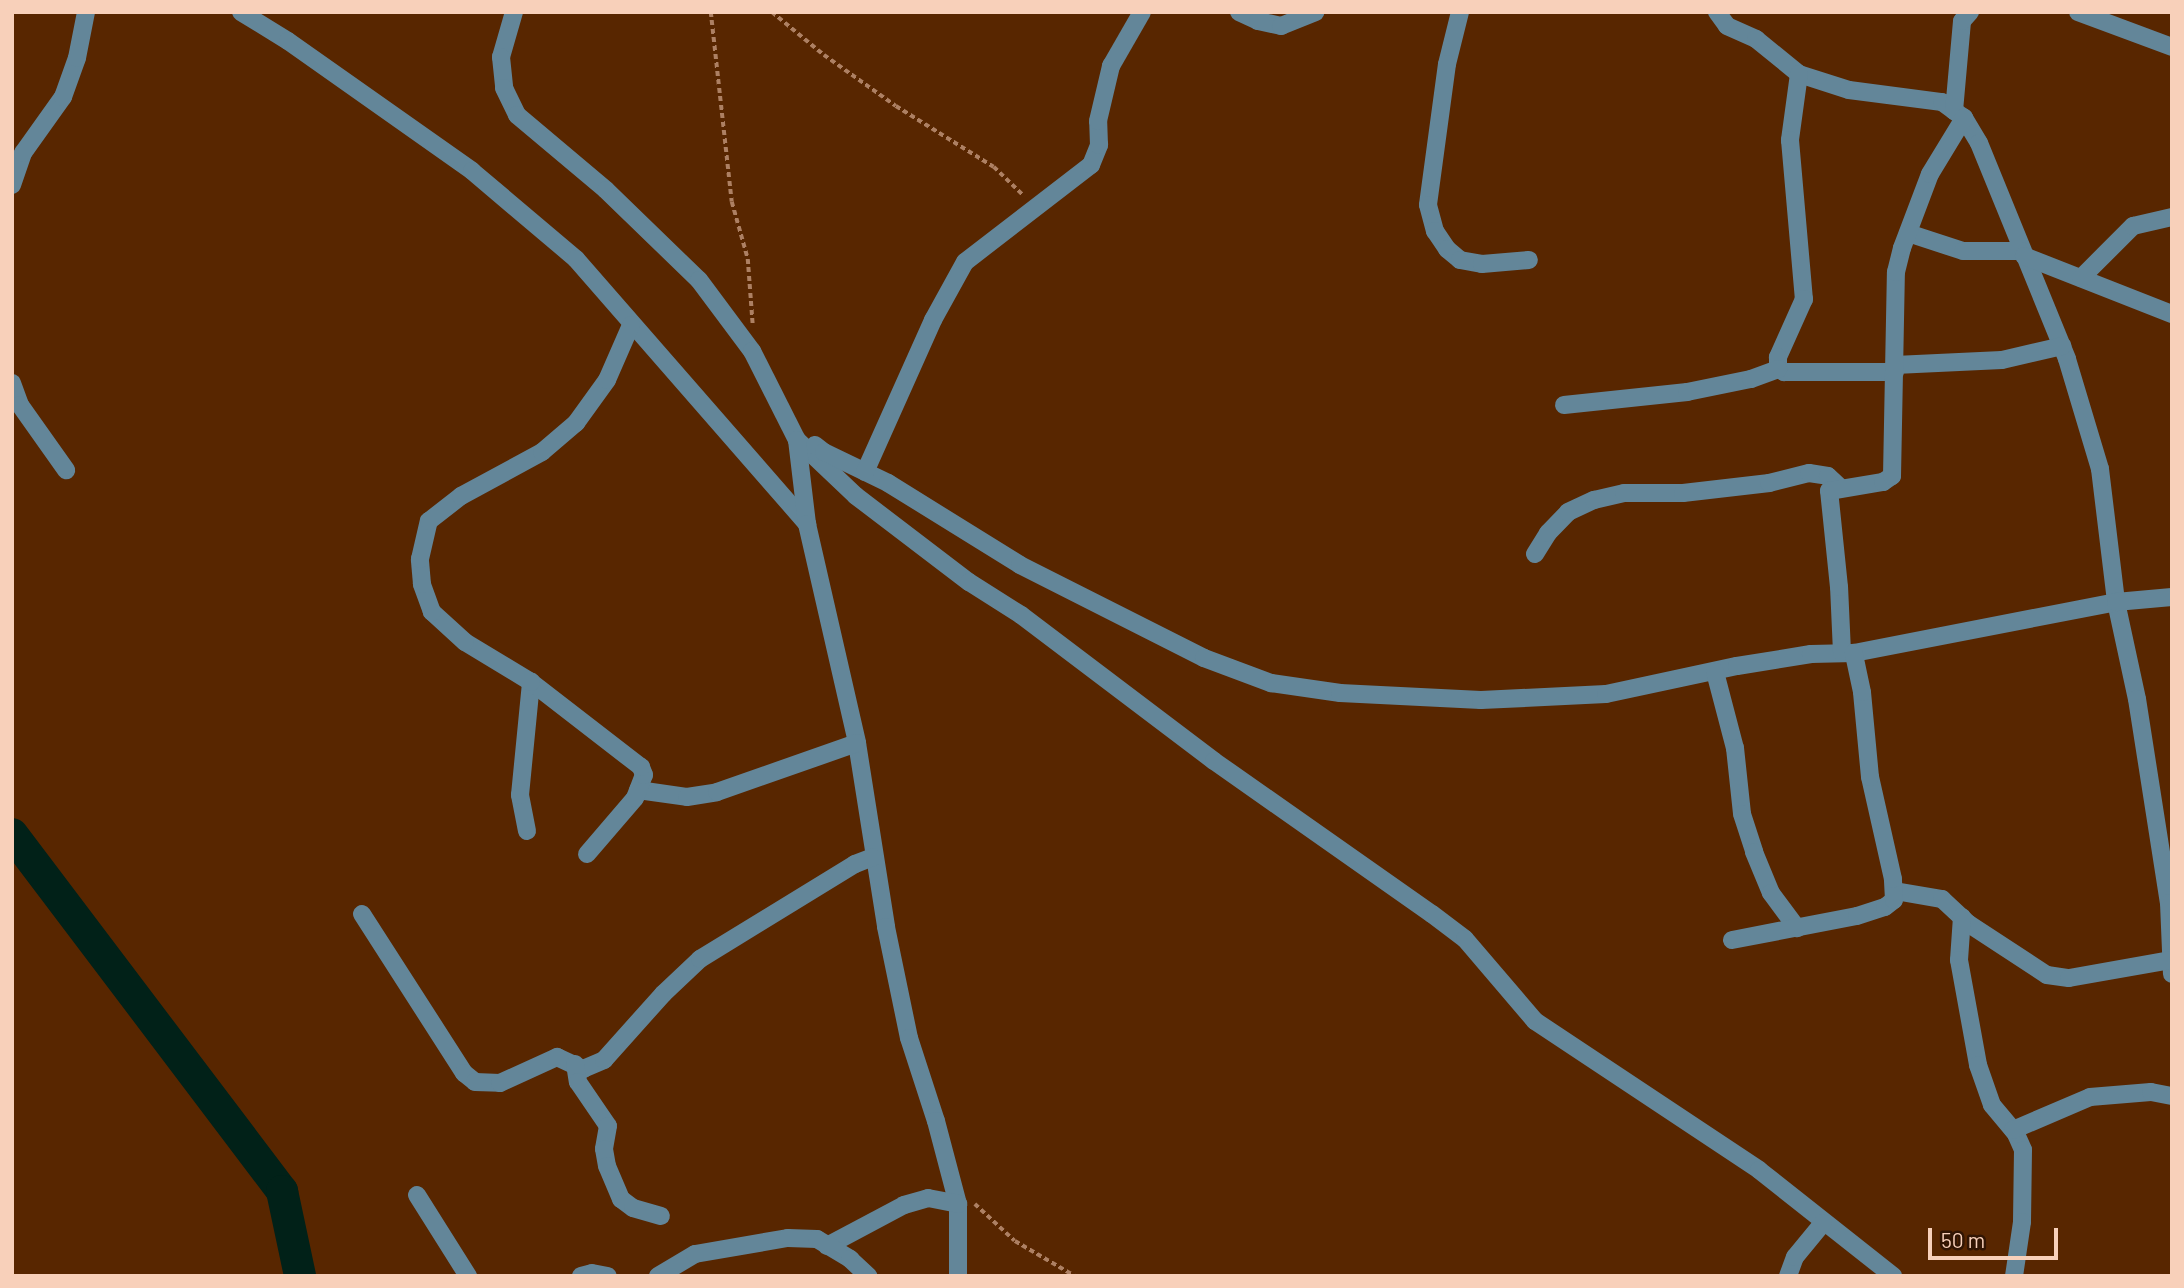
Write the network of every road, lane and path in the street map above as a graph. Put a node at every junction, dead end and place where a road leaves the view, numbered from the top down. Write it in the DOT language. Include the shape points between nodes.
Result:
graph roads {
  1 [pos="86,12"];
  2 [pos="241,12"];
  3 [pos="514,12"];
  4 [pos="711,12"];
  5 [pos="772,12"];
  6 [pos="1142,12"];
  7 [pos="1239,12"];
  8 [pos="1315,12"];
  9 [pos="1460,12"];
  10 [pos="1717,12"];
  11 [pos="1970,12"];
  12 [pos="2078,12"];
  13 [pos="2172,47"];
  14 [pos="1799,74"];
  15 [pos="1959,115"];
  16 [pos="12,185"];
  17 [pos="1037,208"];
  18 [pos="2172,217"];
  19 [pos="1908,233"];
  20 [pos="2023,253"];
  21 [pos="1529,260"];
  22 [pos="2081,278"];
  23 [pos="2172,314"];
  24 [pos="631,325"];
  25 [pos="2062,346"];
  26 [pos="752,351"];
  27 [pos="1895,368"];
  28 [pos="1778,369"];
  29 [pos="12,383"];
  30 [pos="1564,405"];
  31 [pos="787,419"];
  32 [pos="797,440"];
  33 [pos="66,470"];
  34 [pos="865,472"];
  35 [pos="1841,488"];
  36 [pos="807,524"];
  37 [pos="1535,554"];
  38 [pos="2172,597"];
  39 [pos="2116,602"];
  40 [pos="1848,653"];
  41 [pos="1715,671"];
  42 [pos="531,682"];
  43 [pos="857,743"];
  44 [pos="638,790"];
  45 [pos="527,831"];
  46 [pos="587,854"];
  47 [pos="873,857"];
  48 [pos="1895,891"];
  49 [pos="362,914"];
  50 [pos="1962,916"];
  51 [pos="1797,928"];
  52 [pos="1732,940"];
  53 [pos="2171,960"];
  54 [pos="2172,974"];
  55 [pos="575,1065"];
  56 [pos="2172,1096"];
  57 [pos="2013,1130"];
  58 [pos="417,1195"];
  59 [pos="956,1198"];
  60 [pos="660,1216"];
  61 [pos="1823,1223"];
  62 [pos="827,1245"];
  63 [pos="468,1276"];
  64 [pos="581,1276"];
  65 [pos="608,1276"];
  66 [pos="658,1276"];
  67 [pos="868,1276"];
  68 [pos="958,1276"];
  69 [pos="1075,1276"];
  70 [pos="1788,1276"];
  71 [pos="1893,1276"];
  72 [pos="2014,1276"];
  1 -- 16 [label="street" via="63,97 23,153"];
  2 -- 24 [label="street" via="472,171 576,259"];
  3 -- 26 [label="street" via="501,57 504,88 516,115 606,190 699,280"];
  4 -- 26 [label="path" via="732,202 751,281"];
  5 -- 17 [label="path" via="886,99 995,167"];
  6 -- 17 [label="street" via="1111,66 1098,121 1099,145 1091,165"];
  7 -- 8 [label="street" via="1281,26"];
  9 -- 21 [label="street" via="1447,64 1428,205 1435,231 1460,260 1482,264"];
  10 -- 14 [label="street" via="1727,26 1756,39"];
  11 -- 15 [label="street" via="1962,21"];
  12 -- 13 [label="street"];
  14 -- 15 [label="street" via="1849,90 1942,102"];
  14 -- 28 [label="street" via="1790,140 1804,299 1778,357"];
  15 -- 19 [label="street"];
  15 -- 20 [label="street" via="1979,143"];
  17 -- 34 [label="street" via="965,262 933,320"];
  18 -- 22 [label="street" via="2133,226"];
  19 -- 20 [label="street" via="1963,251"];
  19 -- 27 [label="street" via="1896,272"];
  20 -- 22 [label="street"];
  20 -- 25 [label="street"];
  22 -- 23 [label="street"];
  24 -- 36 [label="street"];
  24 -- 42 [label="street" via="607,380 576,423 542,452 442,510 429,521 424,534 422,584 432,612 465,642"];
  25 -- 27 [label="street" via="2002,360"];
  25 -- 39 [label="street" via="2100,469"];
  26 -- 31 [label="street"];
  27 -- 28 [label="street"];
  27 -- 35 [label="street" via="1892,476 1883,482"];
  28 -- 30 [label="street" via="1687,392"];
  29 -- 33 [label="street" via="20,405"];
  31 -- 32 [label="street"];
  31 -- 34 [label="street" via="824,452"];
  32 -- 36 [label="street"];
  32 -- 61 [label="street" via="856,496 969,582 1021,615 1214,761 1465,939 1535,1021 1695,1125"];
  34 -- 41 [label="street" via="1020,565 1204,658 1271,683 1340,693 1481,700 1606,694"];
  35 -- 37 [label="street" via="1828,476 1809,473 1683,493 1594,500 1568,512"];
  35 -- 40 [label="street" via="1832,488 1828,496"];
  36 -- 43 [label="street"];
  38 -- 39 [label="street"];
  39 -- 40 [label="street"];
  39 -- 53 [label="street" via="2137,699 2169,903"];
  40 -- 41 [label="street" via="1811,654"];
  40 -- 48 [label="street"];
  41 -- 51 [label="street" via="1735,748 1742,814 1754,852 1772,893"];
  42 -- 44 [label="street" via="641,766 644,775"];
  42 -- 45 [label="street" via="520,795"];
  43 -- 44 [label="street" via="717,792 687,797"];
  43 -- 47 [label="street"];
  44 -- 46 [label="street"];
  47 -- 55 [label="street" via="699,959 604,1060 583,1069"];
  47 -- 59 [label="street" via="909,1038"];
  48 -- 50 [label="street" via="1941,900"];
  48 -- 51 [label="street" via="1894,900 1885,908"];
  49 -- 55 [label="street" via="449,1054 475,1082 500,1083 557,1057"];
  50 -- 53 [label="street" via="2048,975 2069,978"];
  50 -- 57 [label="street" via="1959,960 1978,1065 1992,1105"];
  51 -- 52 [label="street"];
  53 -- 54 [label="street"];
  55 -- 60 [label="street" via="579,1082 608,1126 607,1166 621,1199 633,1209"];
  56 -- 57 [label="street" via="2090,1097"];
  57 -- 72 [label="street" via="2024,1163"];
  58 -- 63 [label="street"];
  59 -- 62 [label="street" via="928,1198 904,1205"];
  59 -- 68 [label="street"];
  59 -- 69 [label="path" via="981,1208 1015,1241"];
  61 -- 70 [label="street" via="1795,1257"];
  61 -- 71 [label="street"];
  62 -- 66 [label="street" via="817,1239 788,1238 742,1245 695,1254"];
  62 -- 67 [label="street"];
  64 -- 65 [label="street"];
}
